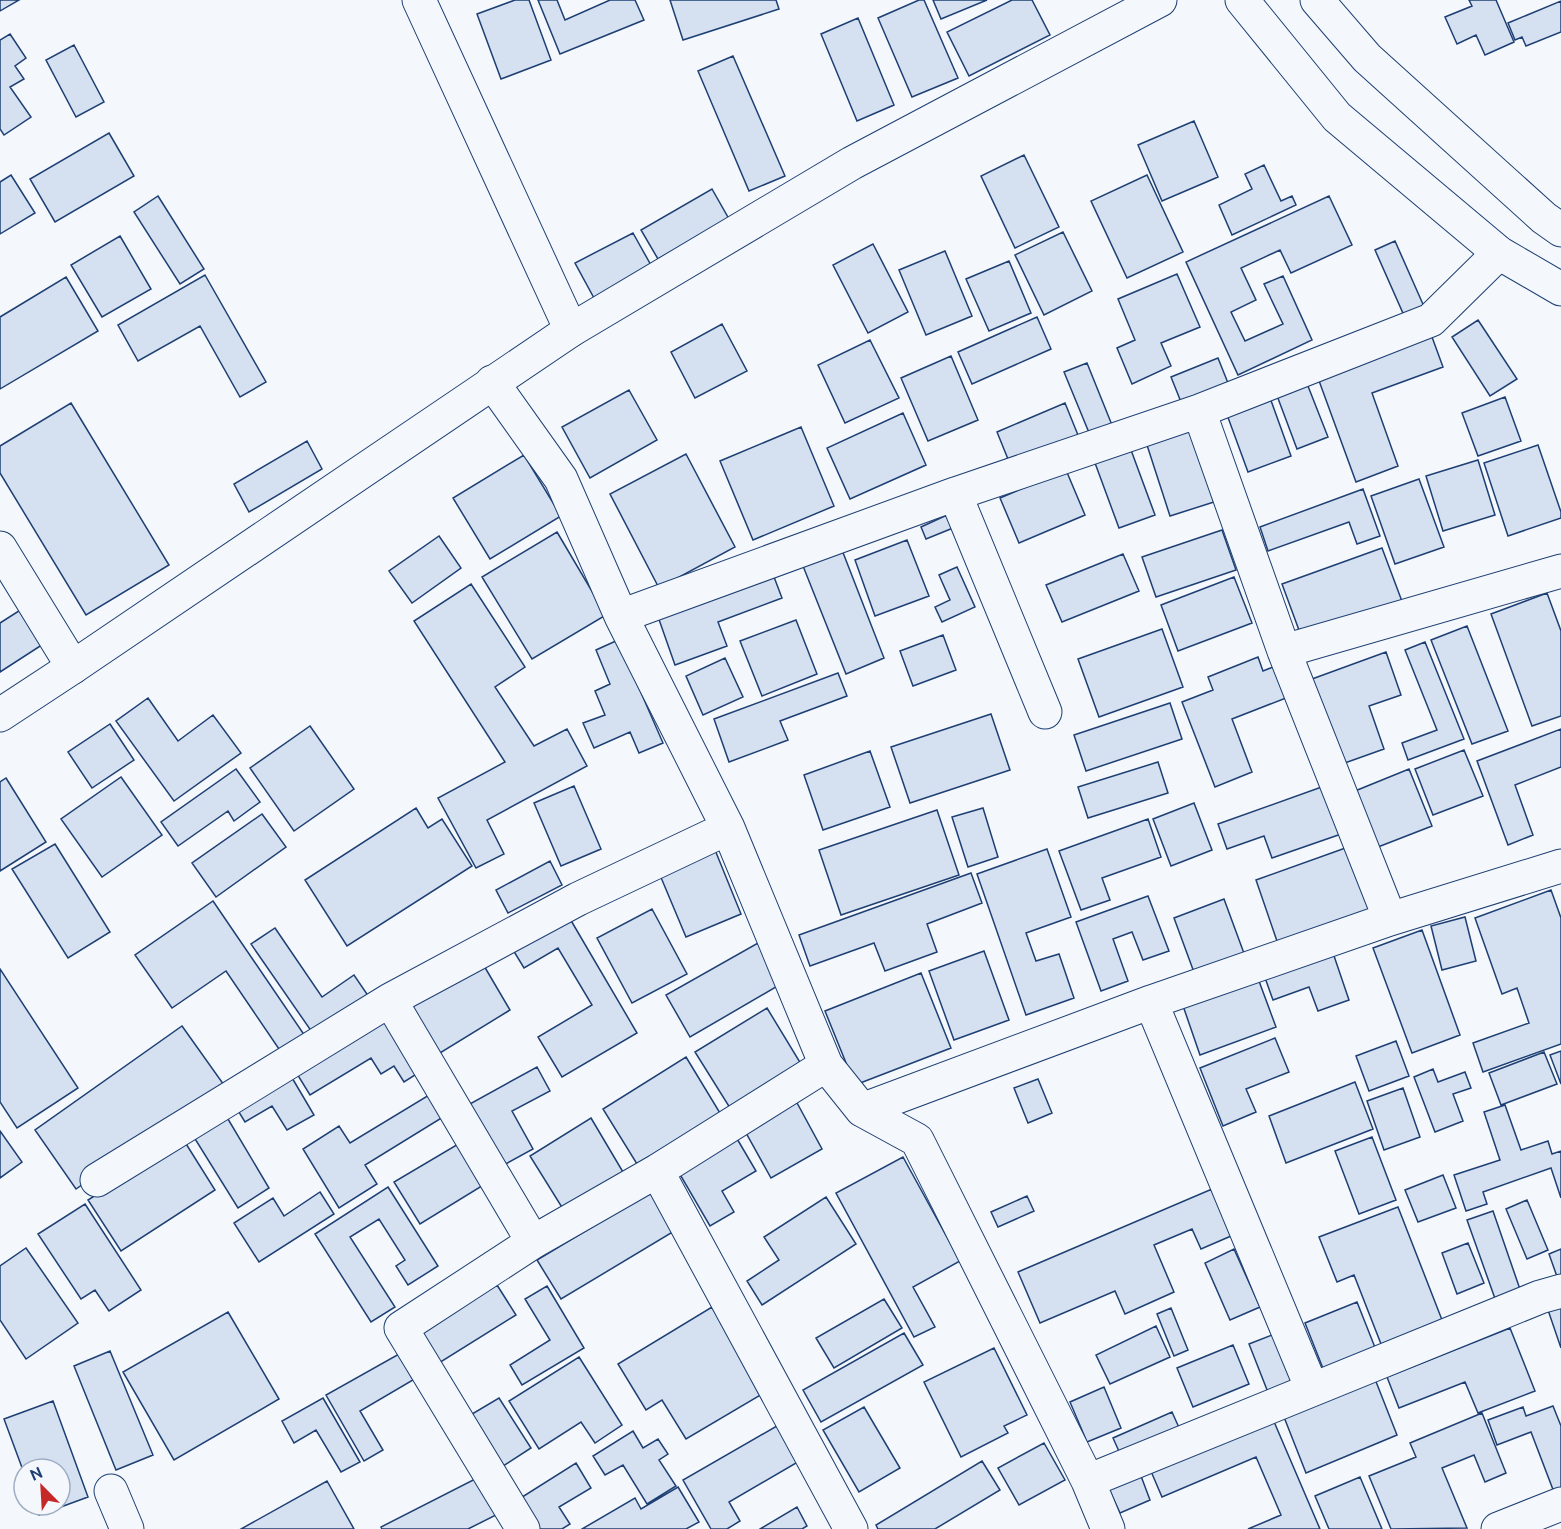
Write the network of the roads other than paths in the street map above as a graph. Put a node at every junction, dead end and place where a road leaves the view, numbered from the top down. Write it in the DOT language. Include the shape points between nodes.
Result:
graph roads {
  1 [pos="419,0"];
  2 [pos="1160,0"];
  3 [pos="1242,0"];
  4 [pos="1317,0"];
  5 [pos="1561,230"];
  6 [pos="1499,253"];
  7 [pos="1561,289"];
  8 [pos="571,330"];
  9 [pos="492,382"];
  10 [pos="1199,411"];
  11 [pos="955,494"];
  12 [pos="0,548"];
  13 [pos="1561,571"];
  14 [pos="621,616"];
  15 [pos="1284,651"];
  16 [pos="73,668"];
  17 [pos="1045,712"];
  18 [pos="0,715"];
  19 [pos="728,828"];
  20 [pos="1561,866"];
  21 [pos="1390,919"];
  22 [pos="390,1000"];
  23 [pos="1151,1002"];
  24 [pos="826,1065"];
  25 [pos="862,1110"];
  26 [pos="657,1171"];
  27 [pos="97,1180"];
  28 [pos="532,1242"];
  29 [pos="1561,1291"];
  30 [pos="1312,1389"];
  31 [pos="1088,1481"];
  32 [pos="111,1491"];
  33 [pos="1561,1504"];
  34 [pos="127,1529"];
  35 [pos="523,1529"];
  36 [pos="851,1529"];
  37 [pos="1108,1529"];
  38 [pos="1498,1529"];
  1 -- 8 [label="street"];
  2 -- 8 [label="street" via="852,163"];
  3 -- 6 [label="street" via="1337,117"];
  4 -- 5 [label="street" via="1366,58"];
  6 -- 7 [label="street"];
  6 -- 10 [label="street" via="1431,320"];
  8 -- 9 [label="street"];
  9 -- 14 [label="street" via="561,479"];
  9 -- 16 [label="street"];
  10 -- 11 [label="street"];
  10 -- 15 [label="street"];
  11 -- 14 [label="street"];
  11 -- 17 [label="street"];
  12 -- 16 [label="street"];
  13 -- 15 [label="street"];
  14 -- 19 [label="street"];
  15 -- 21 [label="street"];
  16 -- 18 [label="street"];
  19 -- 22 [label="street" via="578,899"];
  19 -- 24 [label="street"];
  20 -- 21 [label="street"];
  21 -- 23 [label="street"];
  22 -- 27 [label="street"];
  22 -- 28 [label="street"];
  23 -- 25 [label="street"];
  23 -- 30 [label="street"];
  24 -- 25 [label="street"];
  24 -- 26 [label="street"];
  25 -- 31 [label="street" via="917,1140"];
  26 -- 28 [label="street"];
  26 -- 36 [label="street"];
  28 -- 35 [label="street" via="401,1328"];
  29 -- 30 [label="street"];
  30 -- 31 [label="street"];
  31 -- 37 [label="street"];
  32 -- 34 [label="street"];
  33 -- 38 [label="street"];
}
